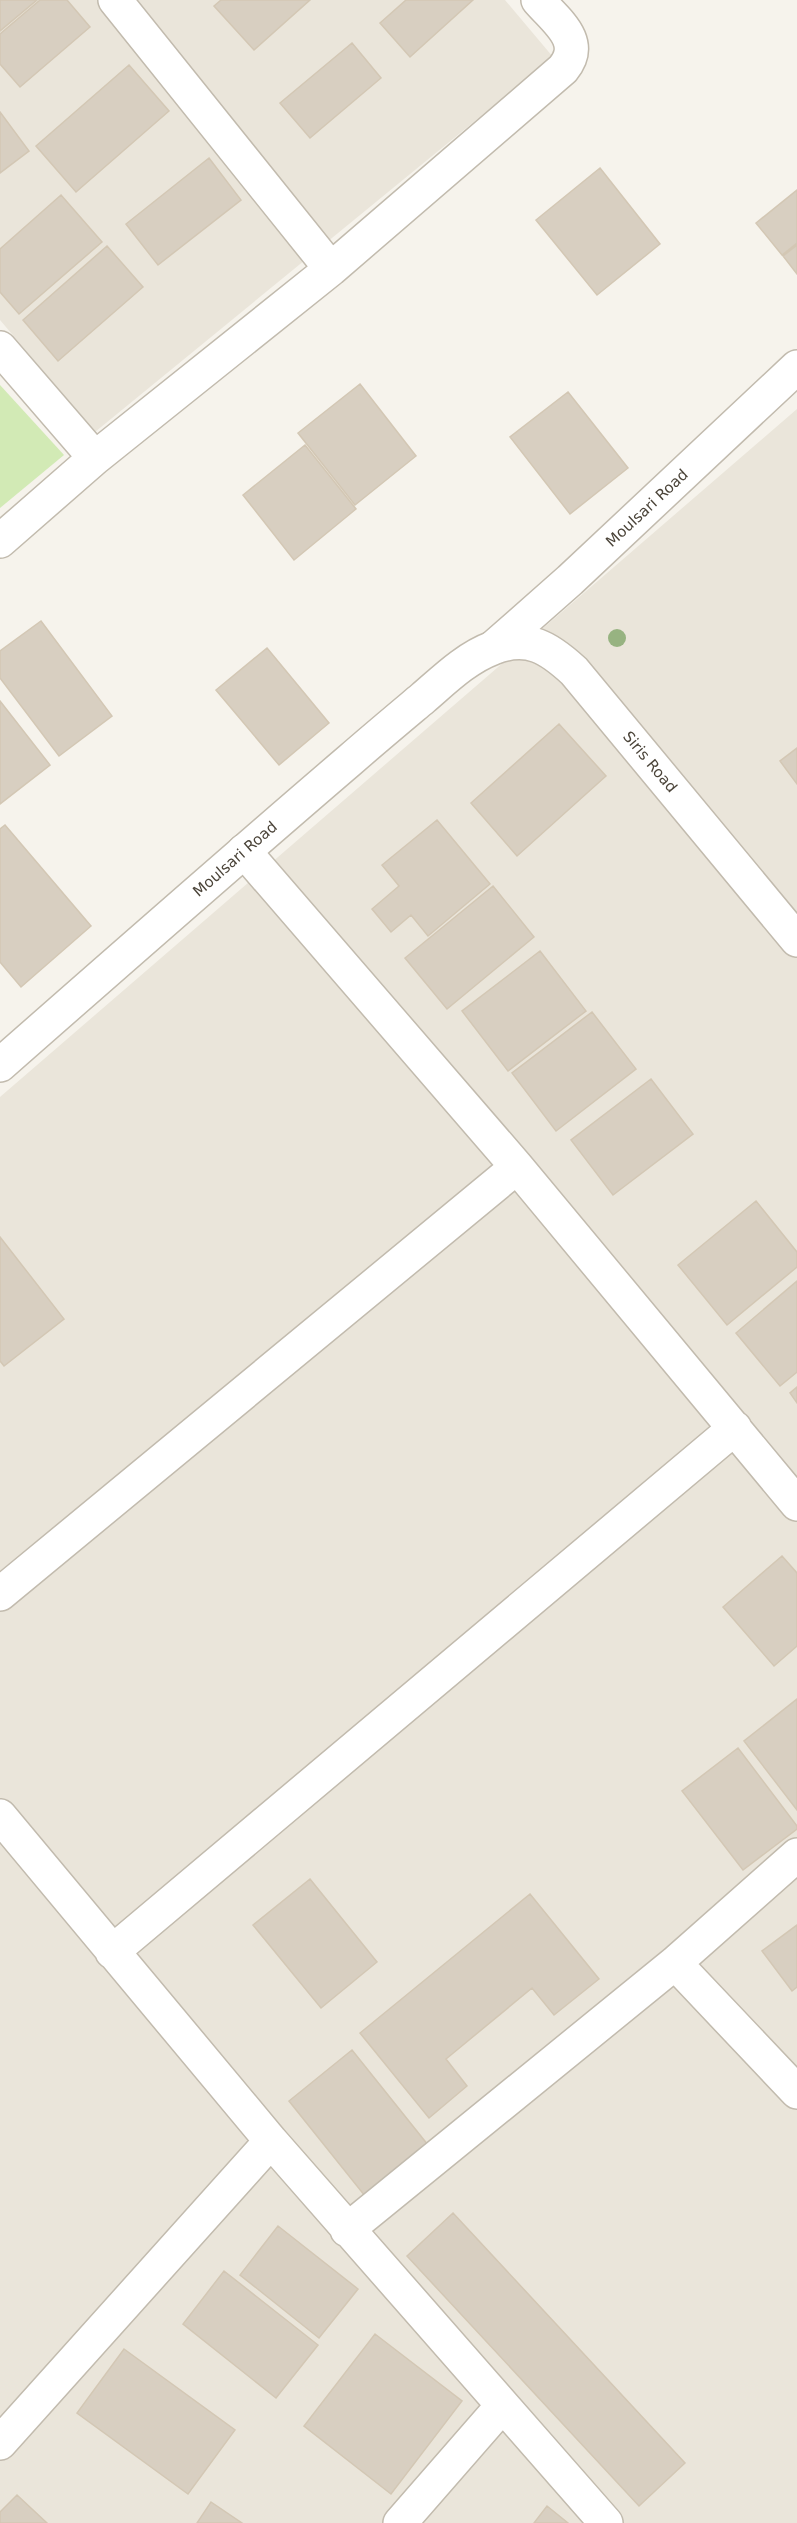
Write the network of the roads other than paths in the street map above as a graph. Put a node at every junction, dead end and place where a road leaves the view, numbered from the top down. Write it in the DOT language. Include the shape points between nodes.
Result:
graph roads {
  1 [pos="115,0"];
  2 [pos="538,0"];
  3 [pos="331,269"];
  4 [pos="0,348"];
  5 [pos="797,367"];
  6 [pos="95,458"];
  7 [pos="0,541"];
  8 [pos="484,652"];
  9 [pos="244,851"];
  10 [pos="797,940"];
  11 [pos="0,1065"];
  12 [pos="517,1167"];
  13 [pos="735,1428"];
  14 [pos="797,1504"];
  15 [pos="0,1594"];
  16 [pos="0,1816"];
  17 [pos="797,1855"];
  18 [pos="112,1952"];
  19 [pos="675,1963"];
  20 [pos="797,2092"];
  21 [pos="271,2141"];
  22 [pos="347,2230"];
  23 [pos="502,2406"];
  24 [pos="0,2442"];
  25 [pos="400,2523"];
  26 [pos="606,2523"];
  1 -- 3 [label="street"];
  2 -- 3 [label="street" via="571,38 570,60 525,104"];
  3 -- 6 [label="street"];
  4 -- 6 [label="street"];
  5 -- 8 [label="street, Moulsari Road" via="570,580"];
  6 -- 7 [label="street"];
  8 -- 9 [label="street, Moulsari Road" via="437,685"];
  8 -- 10 [label="street, Siris Road" via="515,643 533,644 554,653 574,671"];
  9 -- 11 [label="street, Moulsari Road"];
  9 -- 12 [label="street"];
  12 -- 13 [label="street"];
  12 -- 15 [label="street"];
  13 -- 14 [label="street"];
  13 -- 18 [label="street"];
  16 -- 18 [label="street"];
  17 -- 19 [label="street"];
  18 -- 21 [label="street"];
  19 -- 20 [label="street"];
  19 -- 22 [label="street"];
  21 -- 22 [label="street"];
  21 -- 24 [label="street"];
  22 -- 23 [label="street"];
  23 -- 25 [label="street"];
  23 -- 26 [label="street"];
}
